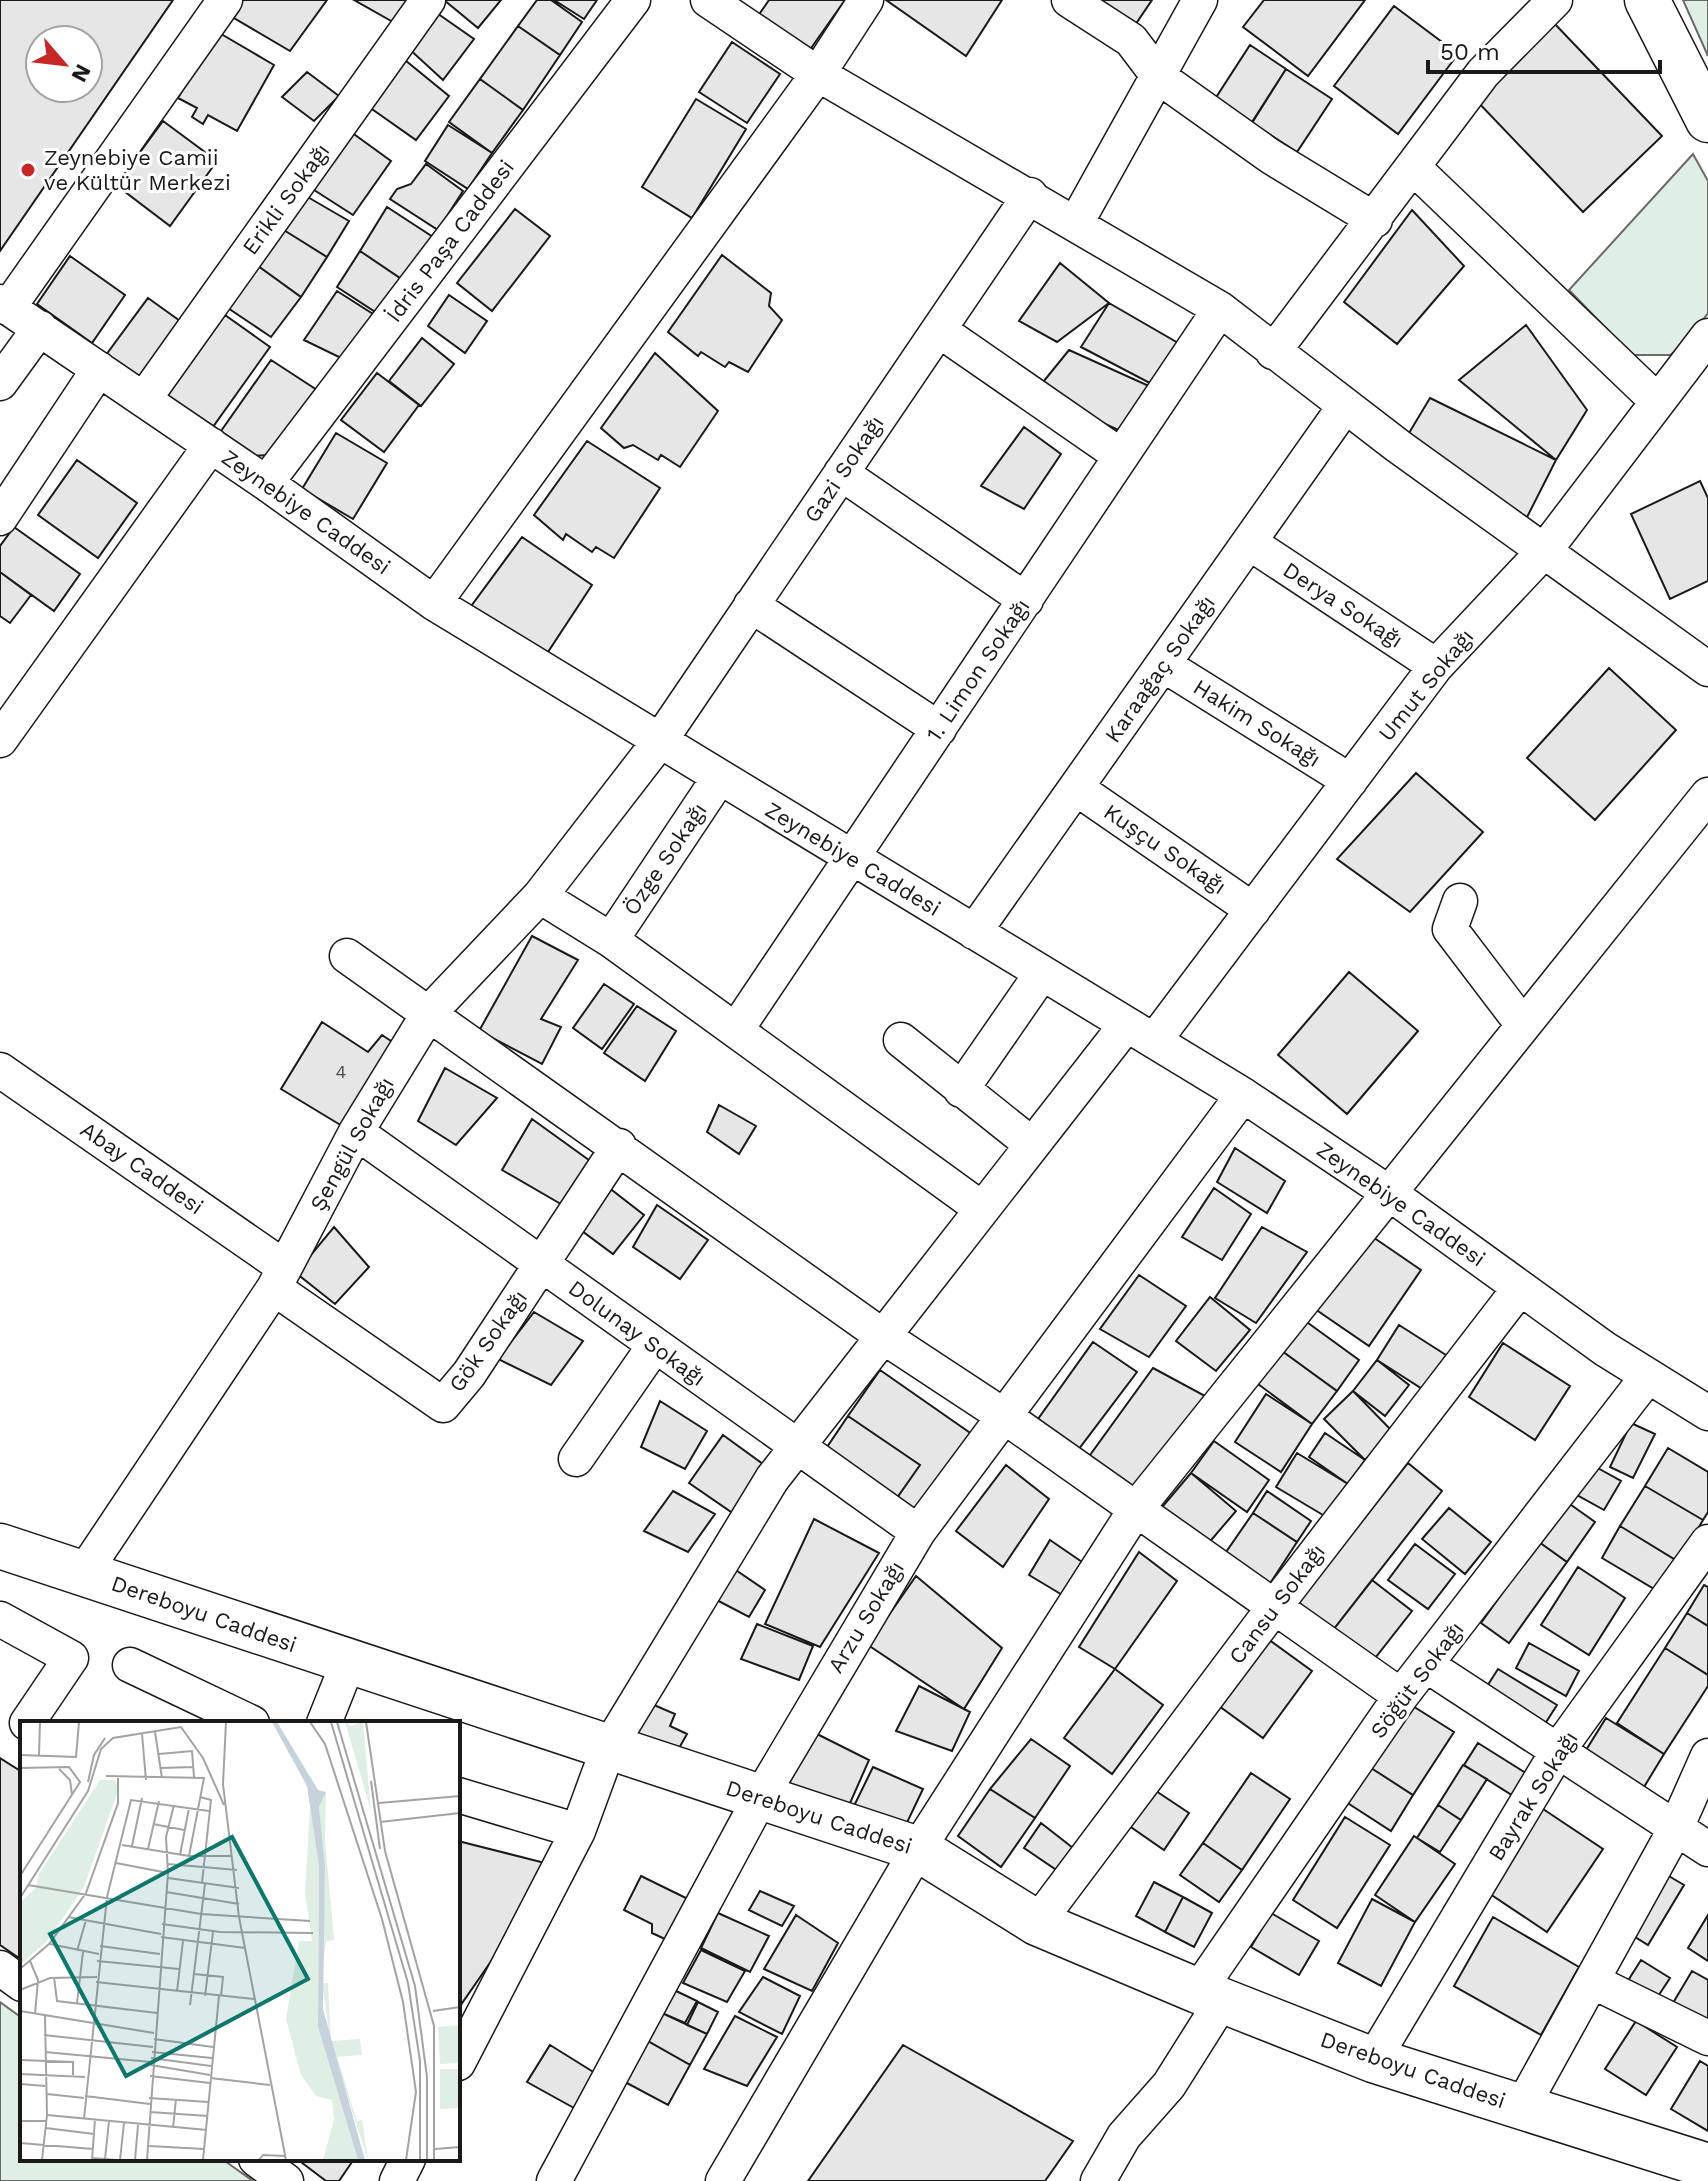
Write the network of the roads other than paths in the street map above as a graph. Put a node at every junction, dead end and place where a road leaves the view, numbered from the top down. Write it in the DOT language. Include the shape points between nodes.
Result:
graph roads {
  1 [pos="225,0"];
  2 [pos="428,0"];
  3 [pos="633,0"];
  4 [pos="708,0"];
  5 [pos="866,0"];
  6 [pos="1069,0"];
  7 [pos="1200,0"];
  8 [pos="1555,0"];
  9 [pos="1647,0"];
  10 [pos="818,74"];
  11 [pos="1159,77"];
  12 [pos="1708,120"];
  13 [pos="1414,168"];
  14 [pos="1030,195"];
  15 [pos="1375,220"];
  16 [pos="1076,223"];
  17 [pos="4,305"];
  18 [pos="1220,309"];
  19 [pos="40,328"];
  20 [pos="939,330"];
  21 [pos="1708,336"];
  22 [pos="1273,352"];
  23 [pos="99,369"];
  24 [pos="0,383"];
  25 [pos="144,399"];
  26 [pos="1656,400"];
  27 [pos="1345,406"];
  28 [pos="211,445"];
  29 [pos="1121,456"];
  30 [pos="841,473"];
  31 [pos="266,483"];
  32 [pos="0,518"];
  33 [pos="1250,543"];
  34 [pos="1545,550"];
  35 [pos="1026,600"];
  36 [pos="434,603"];
  37 [pos="751,605"];
  38 [pos="1164,665"];
  39 [pos="1436,666"];
  40 [pos="1708,669"];
  41 [pos="939,729"];
  42 [pos="0,740"];
  43 [pos="659,742"];
  44 [pos="719,778"];
  45 [pos="1350,781"];
  46 [pos="1076,788"];
  47 [pos="1708,795"];
  48 [pos="852,859"];
  49 [pos="540,896"];
  50 [pos="1460,901"];
  51 [pos="1253,910"];
  52 [pos="974,932"];
  53 [pos="611,940"];
  54 [pos="347,956"];
  55 [pos="1042,973"];
  56 [pos="429,1013"];
  57 [pos="1523,1025"];
  58 [pos="736,1030"];
  59 [pos="1140,1033"];
  60 [pos="901,1040"];
  61 [pos="0,1070"];
  62 [pos="961,1090"];
  63 [pos="1243,1095"];
  64 [pos="356,1132"];
  65 [pos="1031,1144"];
  66 [pos="619,1146"];
  67 [pos="1389,1193"];
  68 [pos="982,1209"];
  69 [pos="541,1264"];
  70 [pos="279,1278"];
  71 [pos="1520,1288"];
  72 [pos="884,1337"];
  73 [pos="655,1345"];
  74 [pos="1648,1376"];
  75 [pos="1702,1399"];
  76 [pos="1004,1416"];
  77 [pos="794,1447"];
  78 [pos="576,1459"];
  79 [pos="1136,1509"];
  80 [pos="918,1532"];
  81 [pos="1708,1542"];
  82 [pos="0,1546"];
  83 [pos="83,1574"];
  84 [pos="1275,1606"];
  85 [pos="0,1619"];
  86 [pos="348,1663"];
  87 [pos="130,1665"];
  88 [pos="1428,1666"];
  89 [pos="1401,1696"];
  90 [pos="28,1721"];
  91 [pos="248,1721"];
  92 [pos="325,1721"];
  93 [pos="608,1749"];
  94 [pos="1559,1749"];
  95 [pos="1708,1756"];
  96 [pos="460,1796"];
  97 [pos="760,1798"];
  98 [pos="1676,1828"];
  99 [pos="578,1831"];
  100 [pos="918,1849"];
  101 [pos="1708,1849"];
  102 [pos="1037,1923"];
  103 [pos="0,1968"];
  104 [pos="1592,1981"];
  105 [pos="20,1983"];
  106 [pos="1210,1996"];
  107 [pos="1708,2038"];
  108 [pos="460,2059"];
  109 [pos="1373,2060"];
  110 [pos="1522,2107"];
  111 [pos="259,2161"];
  112 [pos="407,2161"];
  113 [pos="1708,2166"];
  114 [pos="286,2181"];
  115 [pos="397,2181"];
  116 [pos="554,2181"];
  117 [pos="723,2181"];
  118 [pos="1098,2181"];
  1 -- 17 [label="street"];
  2 -- 25 [label="street, Erikli Sokağı"];
  3 -- 31 [label="street, İdris Paşa Caddesi"];
  4 -- 10 [label="street"];
  5 -- 10 [label="street"];
  6 -- 11 [label="street" via="1131,40"];
  7 -- 11 [label="street"];
  8 -- 13 [label="street" via="1483,73"];
  9 -- 12 [label="main road"];
  10 -- 14 [label="street"];
  10 -- 36 [label="street"];
  11 -- 15 [label="street" via="1270,156"];
  11 -- 16 [label="street"];
  13 -- 15 [label="street"];
  13 -- 26 [label="street"];
  14 -- 16 [label="street"];
  14 -- 20 [label="street, Gazi Sokağı"];
  15 -- 22 [label="street"];
  16 -- 18 [label="street"];
  17 -- 19 [label="street, Zeynebiye Caddesi"];
  18 -- 22 [label="street"];
  18 -- 29 [label="street, 1. Limon Sokağı"];
  19 -- 23 [label="street, Zeynebiye Caddesi"];
  19 -- 24 [label="street"];
  20 -- 29 [label="street"];
  20 -- 30 [label="street, Gazi Sokağı"];
  21 -- 26 [label="street, Umut Sokağı"];
  22 -- 27 [label="street"];
  23 -- 25 [label="street, Zeynebiye Caddesi"];
  23 -- 32 [label="street"];
  25 -- 28 [label="street, Zeynebiye Caddesi"];
  26 -- 34 [label="street, Umut Sokağı"];
  27 -- 33 [label="street, Karaağaç Sokağı"];
  27 -- 34 [label="street"];
  28 -- 31 [label="street, Zeynebiye Caddesi"];
  28 -- 42 [label="street"];
  29 -- 35 [label="street, 1. Limon Sokağı"];
  30 -- 35 [label="street"];
  30 -- 37 [label="street, Gazi Sokağı"];
  31 -- 36 [label="street, Zeynebiye Caddesi"];
  33 -- 38 [label="street, Karaağaç Sokağı"];
  33 -- 39 [label="street, Derya Sokağı"];
  34 -- 39 [label="street, Umut Sokağı"];
  34 -- 40 [label="street"];
  35 -- 41 [label="street, 1. Limon Sokağı"];
  36 -- 43 [label="street, Zeynebiye Caddesi"];
  37 -- 41 [label="street"];
  37 -- 43 [label="street, Gazi Sokağı"];
  38 -- 45 [label="street, Hakim Sokağı"];
  38 -- 46 [label="street, Karaağaç Sokağı"];
  39 -- 45 [label="street, Umut Sokağı"];
  41 -- 48 [label="street, 1. Limon Sokağı"];
  43 -- 44 [label="street, Zeynebiye Caddesi"];
  43 -- 49 [label="street, Şengül Sokağı"];
  44 -- 48 [label="street, Zeynebiye Caddesi"];
  44 -- 53 [label="street, Özge Sokağı"];
  45 -- 51 [label="street, Umut Sokağı"];
  46 -- 51 [label="street, Kuşçu Sokağı"];
  46 -- 52 [label="street, Karaağaç Sokağı"];
  47 -- 57 [label="street"];
  48 -- 52 [label="street, Zeynebiye Caddesi"];
  48 -- 58 [label="street, 1. Limon Sokağı"];
  49 -- 53 [label="street"];
  49 -- 56 [label="street, Şengül Sokağı"];
  50 -- 57 [label="street" via="1450,929"];
  51 -- 59 [label="street, Umut Sokağı"];
  52 -- 55 [label="street, Zeynebiye Caddesi"];
  53 -- 58 [label="street"];
  54 -- 56 [label="street"];
  55 -- 59 [label="street, Zeynebiye Caddesi"];
  55 -- 62 [label="street"];
  56 -- 64 [label="street, Şengül Sokağı"];
  56 -- 66 [label="street"];
  57 -- 67 [label="street"];
  58 -- 68 [label="street"];
  59 -- 63 [label="street, Zeynebiye Caddesi"];
  59 -- 65 [label="street, Umut Sokağı"];
  60 -- 62 [label="street"];
  61 -- 70 [label="street, Abay Caddesi"];
  62 -- 65 [label="street"];
  63 -- 67 [label="street, Zeynebiye Caddesi"];
  63 -- 76 [label="street, Arzu Sokağı"];
  64 -- 69 [label="street, Dolunay Sokağı"];
  64 -- 70 [label="street, Şengül Sokağı"];
  65 -- 68 [label="street, Umut Sokağı"];
  66 -- 69 [label="street, Gök Sokağı"];
  66 -- 72 [label="street"];
  67 -- 71 [label="street, Zeynebiye Caddesi"];
  67 -- 79 [label="street"];
  68 -- 72 [label="street, Umut Sokağı"];
  69 -- 70 [label="street, Gök Sokağı" via="443,1405"];
  69 -- 73 [label="street, Dolunay Sokağı"];
  70 -- 83 [label="street, Şengül Sokağı"];
  71 -- 74 [label="street, Zeynebiye Caddesi"];
  71 -- 84 [label="street, Cansu Sokağı"];
  72 -- 76 [label="street"];
  72 -- 77 [label="street, Umut Sokağı"];
  73 -- 77 [label="street, Dolunay Sokağı"];
  73 -- 78 [label="street"];
  74 -- 75 [label="street, Zeynebiye Caddesi"];
  74 -- 88 [label="street, Söğüt Sokağı"];
  76 -- 79 [label="street"];
  76 -- 80 [label="street, Arzu Sokağı"];
  77 -- 80 [label="street, Dolunay Sokağı"];
  77 -- 93 [label="street, Umut Sokağı"];
  79 -- 84 [label="street"];
  79 -- 100 [label="street"];
  80 -- 97 [label="street, Arzu Sokağı"];
  81 -- 94 [label="street, Bayrak Sokağı"];
  82 -- 83 [label="main road, Dereboyu Caddesi"];
  83 -- 86 [label="main road, Dereboyu Caddesi"];
  84 -- 89 [label="street"];
  84 -- 102 [label="street, Cansu Sokağı"];
  85 -- 90 [label="street" via="71,1658"];
  86 -- 92 [label="street"];
  86 -- 93 [label="main road, Dereboyu Caddesi"];
  87 -- 91 [label="street"];
  88 -- 89 [label="street, Söğüt Sokağı"];
  88 -- 94 [label="street"];
  89 -- 106 [label="street, Söğüt Sokağı"];
  93 -- 97 [label="main road, Dereboyu Caddesi"];
  93 -- 99 [label="street, Umut Sokağı"];
  94 -- 98 [label="street"];
  94 -- 109 [label="street, Bayrak Sokağı"];
  95 -- 98 [label="street"];
  96 -- 99 [label="street"];
  97 -- 100 [label="main road, Dereboyu Caddesi"];
  97 -- 116 [label="street, Arzu Sokağı"];
  98 -- 101 [label="street"];
  98 -- 104 [label="street"];
  99 -- 108 [label="street, Umut Sokağı"];
  100 -- 102 [label="main road, Dereboyu Caddesi"];
  100 -- 117 [label="street"];
  102 -- 106 [label="main road, Dereboyu Caddesi"];
  103 -- 105 [label="street"];
  104 -- 107 [label="street"];
  104 -- 110 [label="street"];
  106 -- 109 [label="main road, Dereboyu Caddesi"];
  106 -- 118 [label="street, Söğüt Sokağı" via="1169,2085 1124,2136"];
  109 -- 110 [label="main road, Dereboyu Caddesi"];
  110 -- 113 [label="main road, Dereboyu Caddesi"];
  111 -- 114 [label="street"];
  112 -- 115 [label="street"];
}
